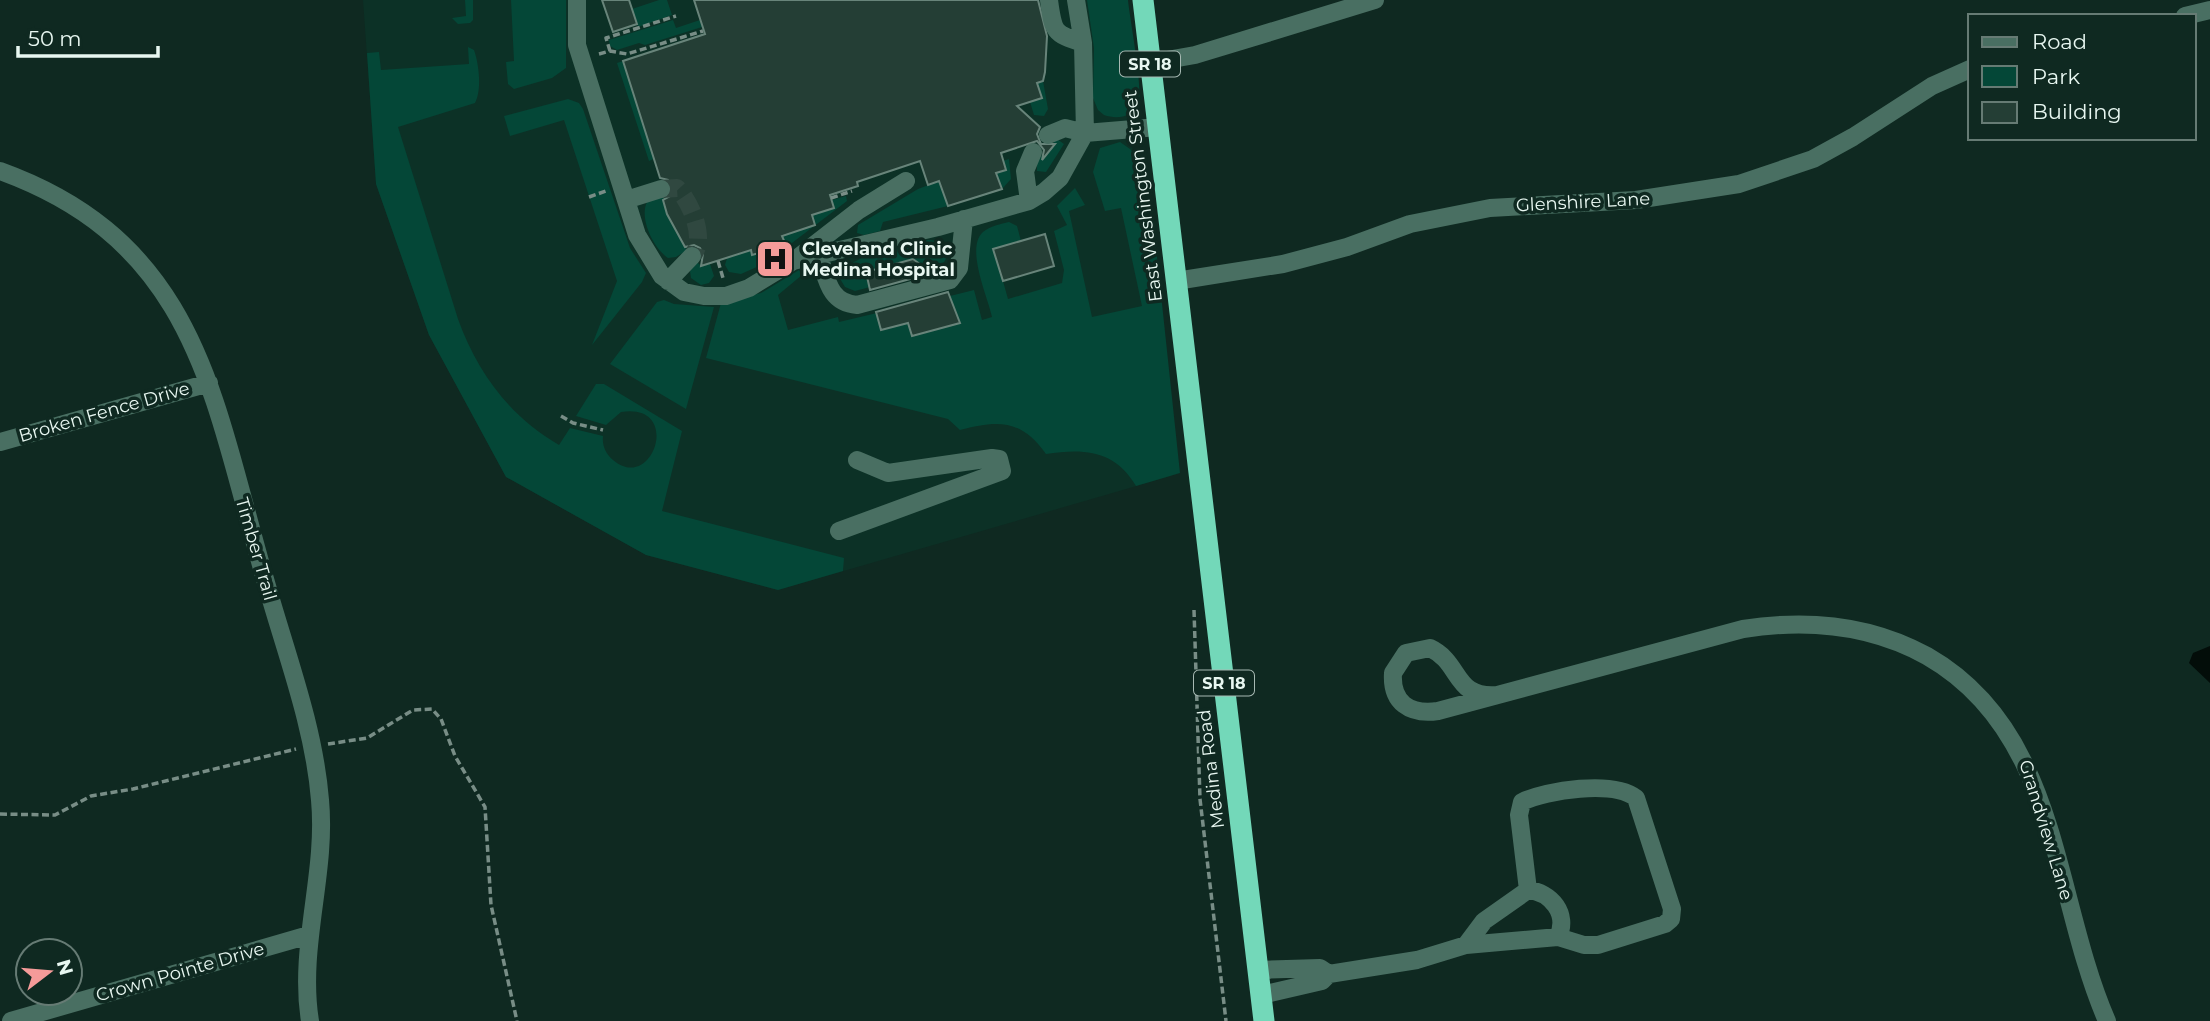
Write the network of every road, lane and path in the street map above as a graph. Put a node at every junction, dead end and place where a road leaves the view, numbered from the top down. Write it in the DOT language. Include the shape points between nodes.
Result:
graph roads {
  1 [pos="577,0"];
  2 [pos="1049,0"];
  3 [pos="1076,0"];
  4 [pos="1143,0"];
  5 [pos="1375,0"];
  6 [pos="676,16"];
  7 [pos="704,31"];
  8 [pos="1083,43"];
  9 [pos="610,51"];
  10 [pos="593,56"];
  11 [pos="1150,63"];
  12 [pos="1968,70"];
  13 [pos="1158,127"];
  14 [pos="1085,133"];
  15 [pos="1048,135"];
  16 [pos="1033,152"];
  17 [pos="0,171"];
  18 [pos="906,181"];
  19 [pos="661,189"];
  20 [pos="859,189"];
  21 [pos="619,194"];
  22 [pos="589,197"];
  23 [pos="831,198"];
  24 [pos="1029,201"];
  25 [pos="964,219"];
  26 [pos="692,256"];
  27 [pos="819,256"];
  28 [pos="718,261"];
  29 [pos="793,261"];
  30 [pos="724,280"];
  31 [pos="668,281"];
  32 [pos="1176,281"];
  33 [pos="1184,346"];
  34 [pos="209,383"];
  35 [pos="561,416"];
  36 [pos="603,430"];
  37 [pos="0,442"];
  38 [pos="857,460"];
  39 [pos="839,531"];
  40 [pos="1193,596"];
  41 [pos="1498,695"];
  42 [pos="1528,890"];
  43 [pos="309,935"];
  44 [pos="1558,937"];
  45 [pos="1466,946"];
  46 [pos="1258,970"];
  47 [pos="1329,974"];
  48 [pos="1261,995"];
  49 [pos="11,1021"];
  50 [pos="310,1021"];
  51 [pos="1226,1021"];
  52 [pos="1264,1021"];
  53 [pos="2107,1021"];
  1 -- 21 [label="street" via="577,45"];
  2 -- 8 [label="street" via="1055,30"];
  3 -- 8 [label="street"];
  4 -- 11 [label="highway, East Washington Street / SR 18"];
  5 -- 11 [label="street" via="1195,55"];
  6 -- 9 [label="path" via="606,38"];
  7 -- 9 [label="path" via="627,54"];
  8 -- 14 [label="street"];
  9 -- 10 [label="path"];
  11 -- 13 [label="highway, East Washington Street / SR 18"];
  12 -- 32 [label="street, Glenshire Lane" via="1932,86 1813,159 1739,184 1636,200 1490,208 1410,224 1283,264"];
  13 -- 14 [label="street"];
  13 -- 32 [label="highway, East Washington Street / SR 18"];
  14 -- 15 [label="street" via="1065,128"];
  14 -- 24 [label="street" via="1060,178"];
  16 -- 24 [label="street" via="1025,171"];
  17 -- 34 [label="street, Timber Trail" via="65,199 130,251 178,312"];
  18 -- 29 [label="street"];
  19 -- 21 [label="street"];
  20 -- 23 [label="path"];
  21 -- 22 [label="path"];
  21 -- 31 [label="street" via="646,254"];
  24 -- 25 [label="street"];
  25 -- 27 [label="street"];
  25 -- 27 [label="street" via="959,268 950,280 857,305 843,304 834,297"];
  26 -- 31 [label="street"];
  27 -- 29 [label="street"];
  28 -- 30 [label="path"];
  29 -- 31 [label="street" via="749,288 726,296 684,292"];
  32 -- 33 [label="highway, East Washington Street / SR 18"];
  33 -- 46 [label="highway, Medina Road / SR 18"];
  34 -- 37 [label="street, Broken Fence Drive"];
  34 -- 43 [label="street, Timber Trail" via="316,763 321,838"];
  35 -- 36 [label="path"];
  38 -- 39 [label="street" via="888,473 992,458 999,459 1002,471"];
  40 -- 51 [label="path" via="1200,799"];
  41 -- 41 [label="street, Grandview Lane" via="1473,693 1462,685 1449,662 1430,648 1406,653 1393,673 1396,696 1414,712 1438,711"];
  41 -- 53 [label="street, Grandview Lane" via="1778,623 1855,628 1915,649 1970,686 2008,728 2022,755 2036,787 2088,972"];
  42 -- 44 [label="street" via="1539,891 1558,908"];
  42 -- 44 [label="street" via="1519,815 1522,802 1600,786 1615,787 1636,798 1672,909 1671,919 1598,945"];
  42 -- 45 [label="street" via="1484,921"];
  43 -- 49 [label="street, Crown Pointe Drive"];
  43 -- 50 [label="street, Timber Trail"];
  44 -- 45 [label="street"];
  45 -- 47 [label="street" via="1417,960"];
  46 -- 47 [label="street" via="1321,968"];
  46 -- 48 [label="highway, Medina Road / SR 18"];
  47 -- 48 [label="street" via="1322,981"];
  48 -- 52 [label="highway, Medina Road / SR 18"];
}
